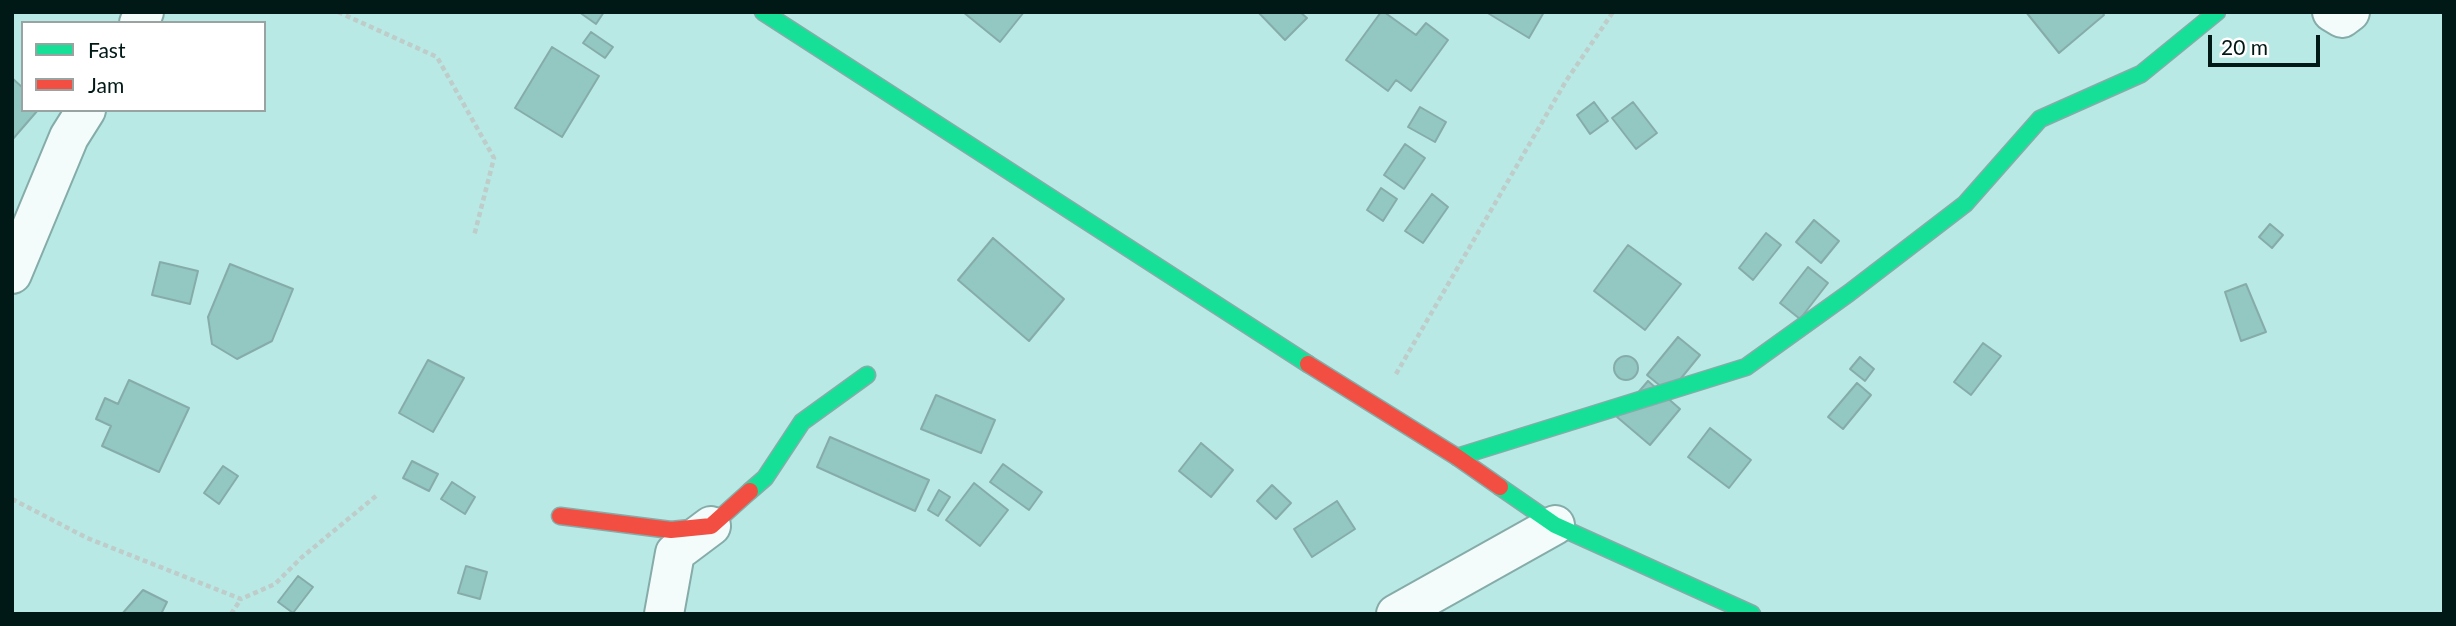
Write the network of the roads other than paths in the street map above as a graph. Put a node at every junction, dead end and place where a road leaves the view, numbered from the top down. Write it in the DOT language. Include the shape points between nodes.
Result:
graph roads {
  1 [pos="764,12"];
  2 [pos="2217,12"];
  3 [pos="2332,12"];
  4 [pos="2350,12"];
  5 [pos="85,112"];
  6 [pos="12,274"];
  7 [pos="867,375"];
  8 [pos="1457,457"];
  9 [pos="560,516"];
  10 [pos="1555,525"];
  11 [pos="711,526"];
  12 [pos="664,614"];
  13 [pos="1396,614"];
  14 [pos="1752,614"];
  1 -- 8 [label="street"];
  2 -- 8 [label="street" via="2141,74 2040,119 1965,204 1746,367"];
  3 -- 4 [label="street" via="2342,18"];
  5 -- 6 [label="street" via="69,137"];
  7 -- 11 [label="street" via="802,422 765,478"];
  8 -- 10 [label="street"];
  9 -- 11 [label="street" via="671,530"];
  10 -- 13 [label="street"];
  10 -- 14 [label="street"];
  11 -- 12 [label="street" via="675,553"];
}
